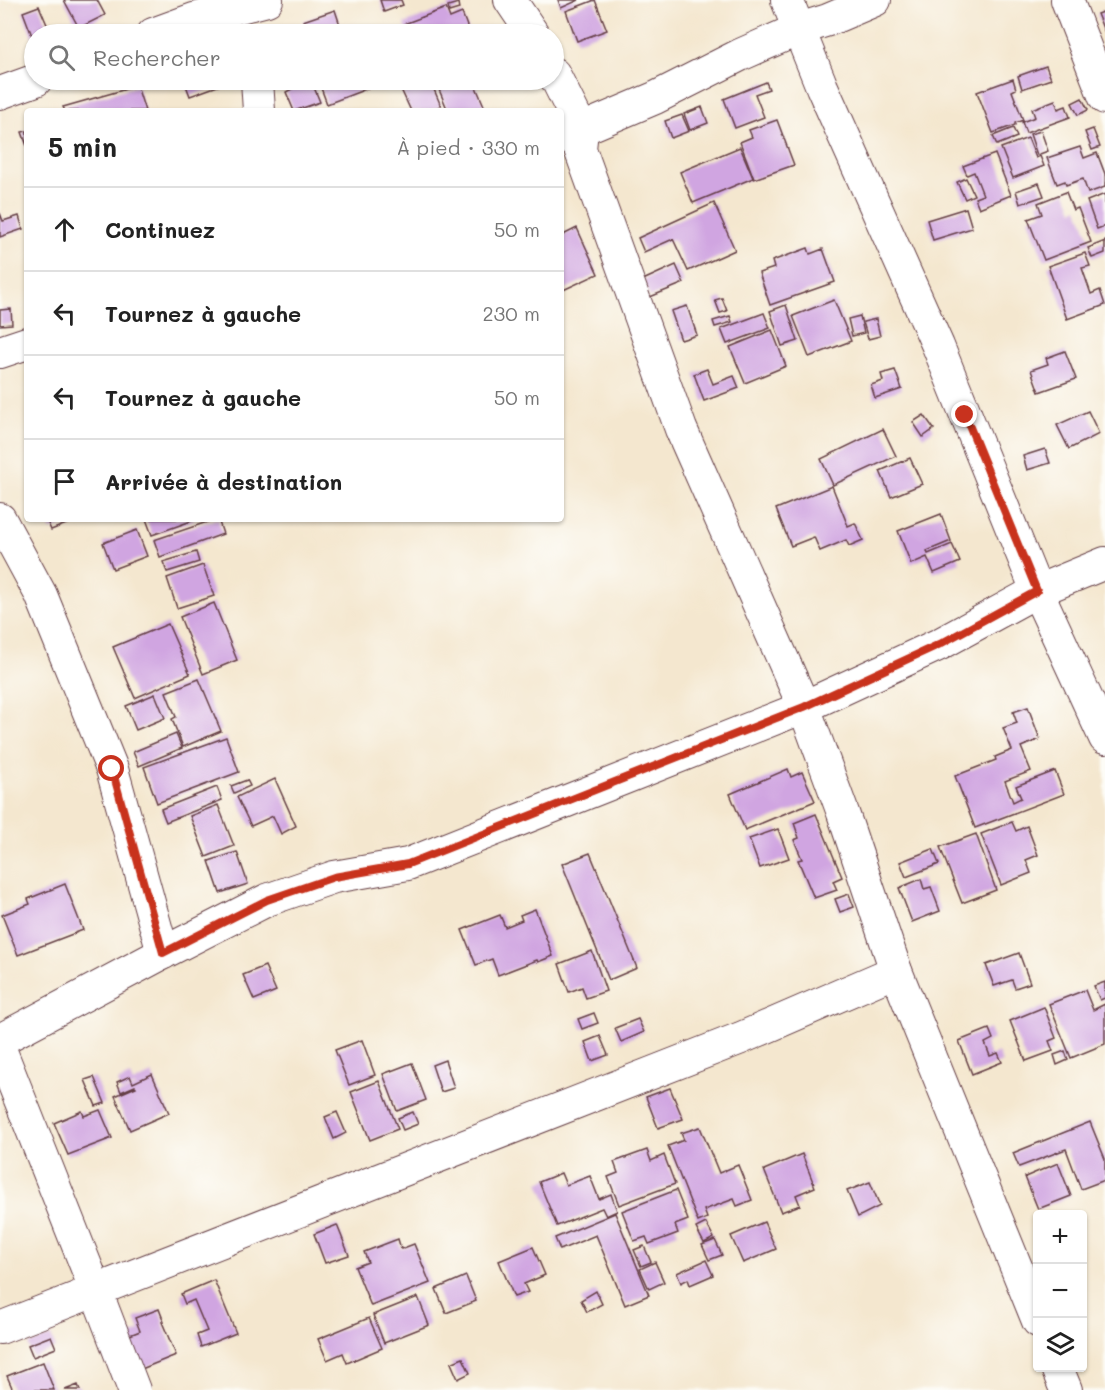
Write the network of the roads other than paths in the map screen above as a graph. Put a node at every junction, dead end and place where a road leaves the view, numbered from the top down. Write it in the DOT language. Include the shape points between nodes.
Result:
graph roads {
  1 [pos="267,0"];
  2 [pos="510,0"];
  3 [pos="787,0"];
  4 [pos="875,0"];
  5 [pos="1067,0"];
  6 [pos="180,24"];
  7 [pos="209,24"];
  8 [pos="214,24"];
  9 [pos="527,24"];
  10 [pos="799,29"];
  11 [pos="24,84"];
  12 [pos="258,90"];
  13 [pos="559,90"];
  14 [pos="0,93"];
  15 [pos="1105,98"];
  16 [pos="259,108"];
  17 [pos="572,134"];
  18 [pos="24,344"];
  19 [pos="0,352"];
  20 [pos="0,519"];
  21 [pos="1105,563"];
  22 [pos="1037,591"];
  23 [pos="804,707"];
  24 [pos="1105,738"];
  25 [pos="163,953"];
  26 [pos="896,971"];
  27 [pos="0,1040"];
  28 [pos="0,1049"];
  29 [pos="96,1291"];
  30 [pos="1037,1318"];
  31 [pos="0,1329"];
  32 [pos="1058,1372"];
  33 [pos="134,1390"];
  34 [pos="1066,1390"];
  1 -- 8 [label="street"];
  2 -- 9 [label="street"];
  3 -- 10 [label="street"];
  4 -- 10 [label="street"];
  5 -- 15 [label="street"];
  6 -- 7 [label="street" via="194,19"];
  10 -- 17 [label="street"];
  10 -- 22 [label="street" via="938,346"];
  11 -- 14 [label="street"];
  12 -- 16 [label="street"];
  13 -- 17 [label="street"];
  17 -- 23 [label="street" via="681,429"];
  18 -- 19 [label="street"];
  20 -- 25 [label="street" via="41,595 112,769"];
  21 -- 22 [label="street"];
  22 -- 23 [label="street" via="940,644"];
  22 -- 24 [label="street"];
  23 -- 25 [label="street" via="408,864 334,877 267,900"];
  23 -- 26 [label="street"];
  25 -- 27 [label="street"];
  26 -- 29 [label="street" via="741,1038"];
  26 -- 30 [label="street"];
  28 -- 29 [label="street"];
  29 -- 31 [label="street"];
  29 -- 33 [label="street"];
  32 -- 34 [label="street"];
}
